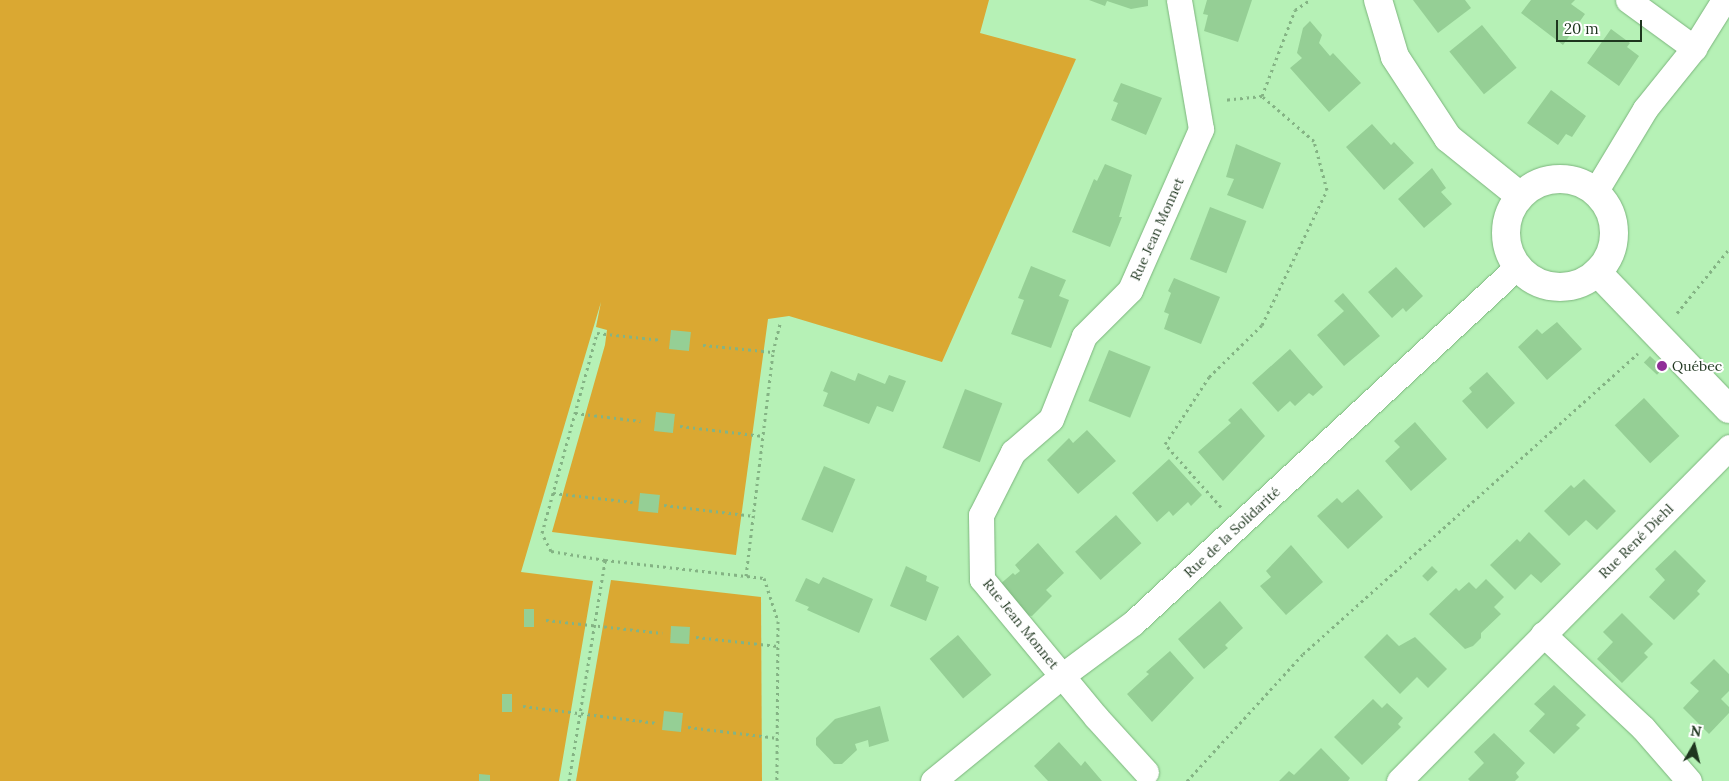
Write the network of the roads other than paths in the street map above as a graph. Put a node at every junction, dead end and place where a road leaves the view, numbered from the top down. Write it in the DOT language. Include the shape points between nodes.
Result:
graph roads {
  1 [pos="1179,0"];
  2 [pos="1378,0"];
  3 [pos="1628,0"];
  4 [pos="1724,0"];
  5 [pos="1694,48"];
  6 [pos="1594,192"];
  7 [pos="1518,198"];
  8 [pos="1517,267"];
  9 [pos="1597,272"];
  10 [pos="1729,409"];
  11 [pos="1729,447"];
  12 [pos="1543,634"];
  13 [pos="1063,675"];
  14 [pos="1146,772"];
  15 [pos="933,781"];
  16 [pos="1399,781"];
  17 [pos="1688,781"];
  1 -- 13 [label="street, Rue Jean Monnet" via="1201,128 1130,290 1084,336 1051,419 1013,452 981,515 982,579"];
  2 -- 7 [label="street" via="1395,57 1448,138 1514,191"];
  3 -- 5 [label="street"];
  4 -- 5 [label="street"];
  5 -- 6 [label="street" via="1645,109"];
  6 -- 7 [label="street" via="1580,183 1546,180"];
  6 -- 9 [label="street" via="1606,205 1613,222 1613,241 1608,258"];
  7 -- 8 [label="street" via="1508,214 1505,232 1508,250"];
  8 -- 9 [label="street" via="1547,285 1565,287 1582,282"];
  8 -- 13 [label="street, Rue de la Solidarité" via="1133,623"];
  9 -- 10 [label="street"];
  11 -- 12 [label="street, Rue René Diehl"];
  12 -- 16 [label="street, Rue René Diehl"];
  12 -- 17 [label="street" via="1643,728"];
  13 -- 14 [label="street, Rue Jean Monnet"];
  13 -- 15 [label="street, Rue de la Solidarité"];
}
